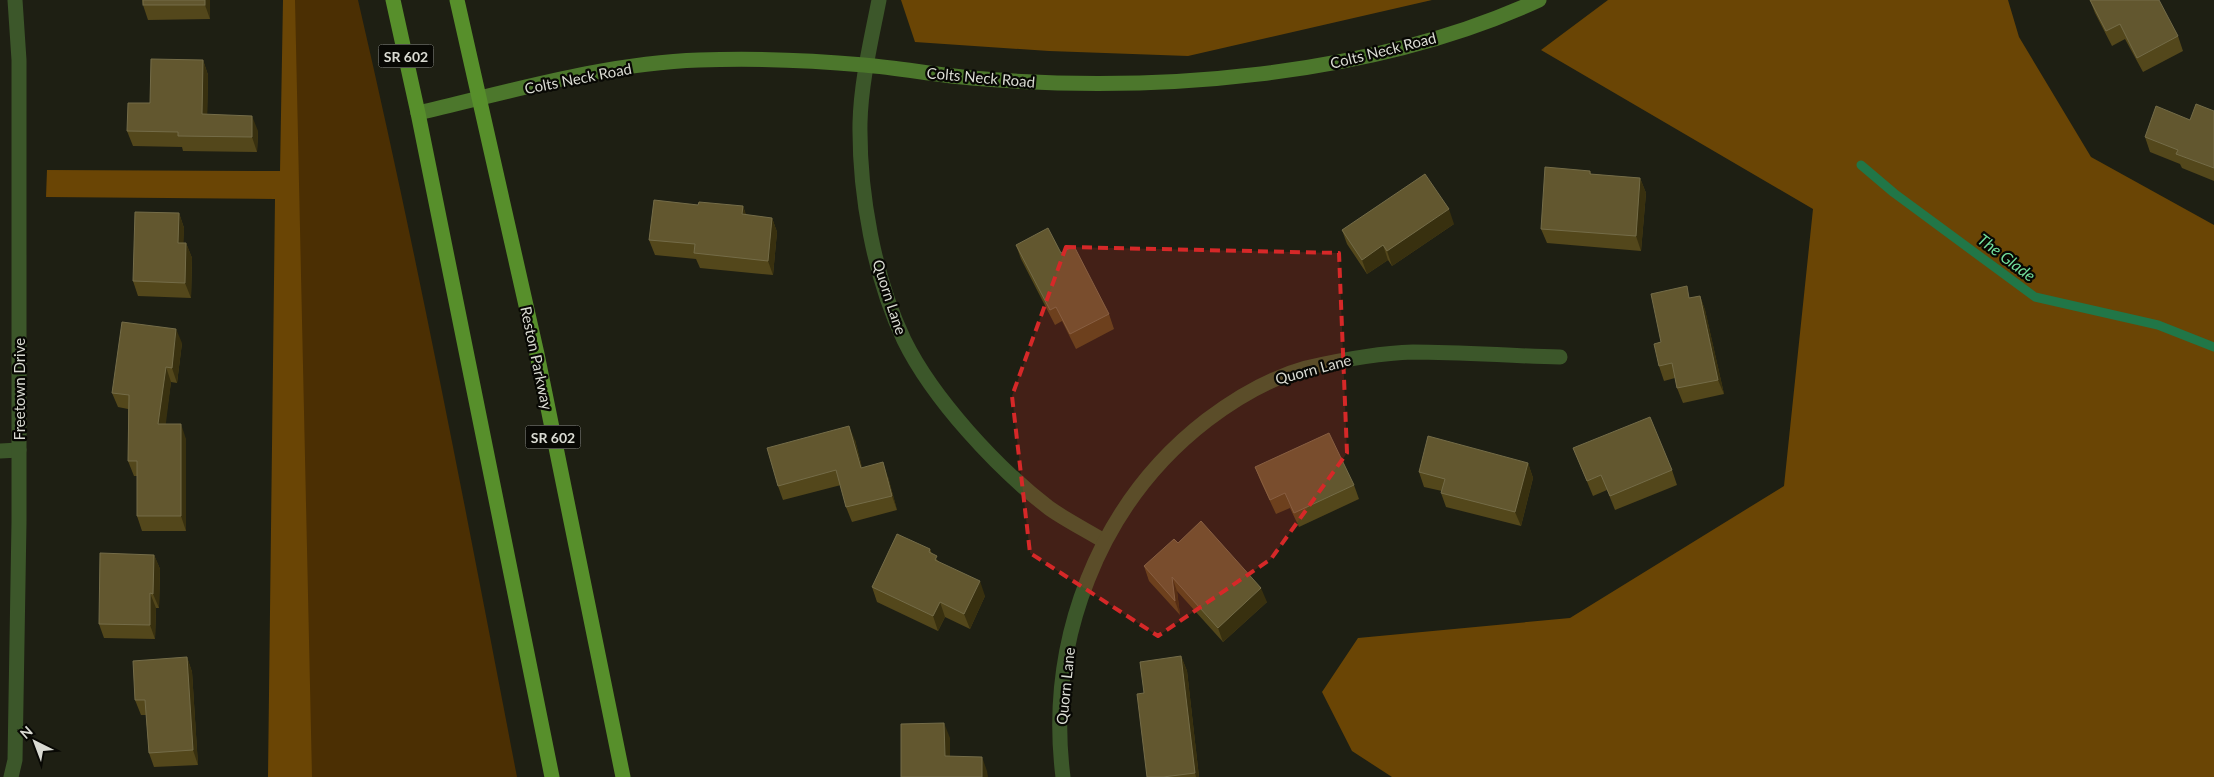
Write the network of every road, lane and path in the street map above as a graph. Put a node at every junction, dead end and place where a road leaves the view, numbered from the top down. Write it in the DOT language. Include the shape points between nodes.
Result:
graph roads {
  1 [pos="14,0"];
  2 [pos="393,0"];
  3 [pos="457,0"];
  4 [pos="879,0"];
  5 [pos="1539,0"];
  6 [pos="866,65"];
  7 [pos="480,99"];
  8 [pos="418,113"];
  9 [pos="1560,357"];
  10 [pos="19,450"];
  11 [pos="0,451"];
  12 [pos="1104,541"];
  13 [pos="11,777"];
  14 [pos="552,777"];
  15 [pos="623,777"];
  16 [pos="1063,777"];
  1 -- 10 [label="street, Freetown Drive" via="19,60"];
  2 -- 8 [label="main road, SR 602"];
  3 -- 7 [label="main road, Reston Parkway / SR 602"];
  4 -- 6 [label="street, Quorn Lane"];
  5 -- 6 [label="street, Colts Neck Road" via="1420,43 1329,64 1257,75 1165,82 1070,84 972,78"];
  6 -- 7 [label="street, Colts Neck Road" via="696,60 570,77"];
  6 -- 12 [label="street, Quorn Lane" via="860,122 862,183 868,225 889,305 905,341 931,383 971,435 1016,481 1051,509"];
  7 -- 8 [label="street, Colts Neck Road"];
  7 -- 15 [label="main road, Reston Parkway / SR 602" via="537,354"];
  8 -- 14 [label="main road, SR 602"];
  9 -- 12 [label="street, Quorn Lane" via="1412,352 1358,357 1269,381 1225,406 1183,438 1148,475"];
  10 -- 11 [label="street"];
  10 -- 13 [label="street, Freetown Drive" via="15,750"];
  12 -- 16 [label="street, Quorn Lane" via="1084,589 1067,650 1060,699"];
}
